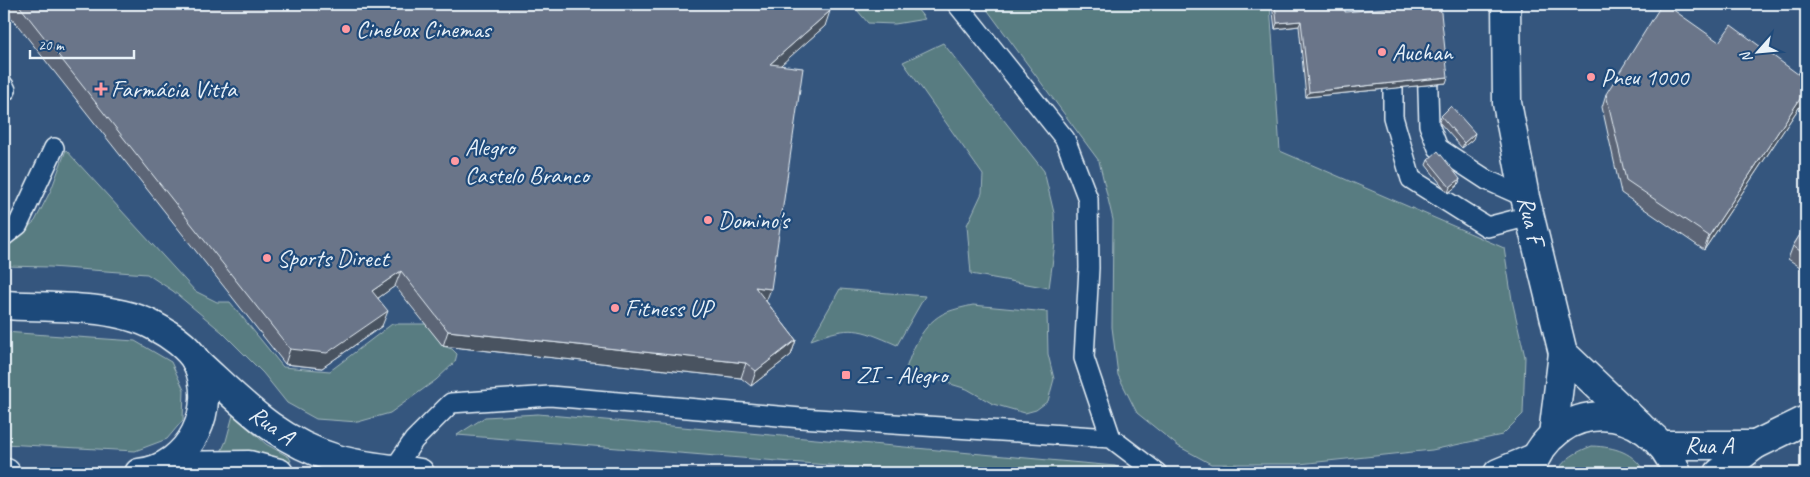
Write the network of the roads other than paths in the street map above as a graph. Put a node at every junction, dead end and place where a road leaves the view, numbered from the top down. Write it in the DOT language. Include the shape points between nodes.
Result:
graph roads {
  1 [pos="957,4"];
  2 [pos="1506,4"];
  3 [pos="1426,41"];
  4 [pos="1392,42"];
  5 [pos="54,148"];
  6 [pos="1527,207"];
  7 [pos="4,236"];
  8 [pos="4,305"];
  9 [pos="1562,353"];
  10 [pos="196,361"];
  11 [pos="1806,420"];
  12 [pos="1640,426"];
  13 [pos="1552,435"];
  14 [pos="1111,438"];
  15 [pos="1663,445"];
  16 [pos="1754,445"];
  17 [pos="1532,465"];
  18 [pos="394,469"];
  19 [pos="150,471"];
  20 [pos="279,473"];
  21 [pos="420,473"];
  22 [pos="1158,473"];
  23 [pos="1498,473"];
  24 [pos="1677,473"];
  25 [pos="1719,473"];
  1 -- 14 [label="lane" via="1065,139 1088,199 1089,268 1084,358"];
  2 -- 6 [label="street, Rua F" via="1507,103"];
  3 -- 6 [label="lane" via="1429,125 1438,148"];
  4 -- 6 [label="lane" via="1393,117 1411,179 1487,227"];
  5 -- 7 [label="lane" via="18,225"];
  6 -- 9 [label="street, Rua F"];
  8 -- 10 [label="street, Rua A" via="119,314 153,325 176,340"];
  9 -- 12 [label="street"];
  9 -- 13 [label="street, Rua F"];
  10 -- 18 [label="street, Rua A" via="268,427 298,445 338,460"];
  10 -- 19 [label="street" via="204,383 201,422 190,444"];
  11 -- 16 [label="street, Rua A"];
  12 -- 13 [label="street" via="1614,417 1597,416 1570,424"];
  12 -- 15 [label="street"];
  13 -- 17 [label="street"];
  14 -- 18 [label="lane" via="801,418 550,396 451,403 414,440"];
  14 -- 22 [label="lane"];
  15 -- 16 [label="street, Rua A"];
  15 -- 24 [label="street"];
  16 -- 25 [label="street, Rua A"];
  17 -- 23 [label="street"];
  18 -- 21 [label="street, Rua A"];
  19 -- 20 [label="street, Rua A" via="249,465"];
}
